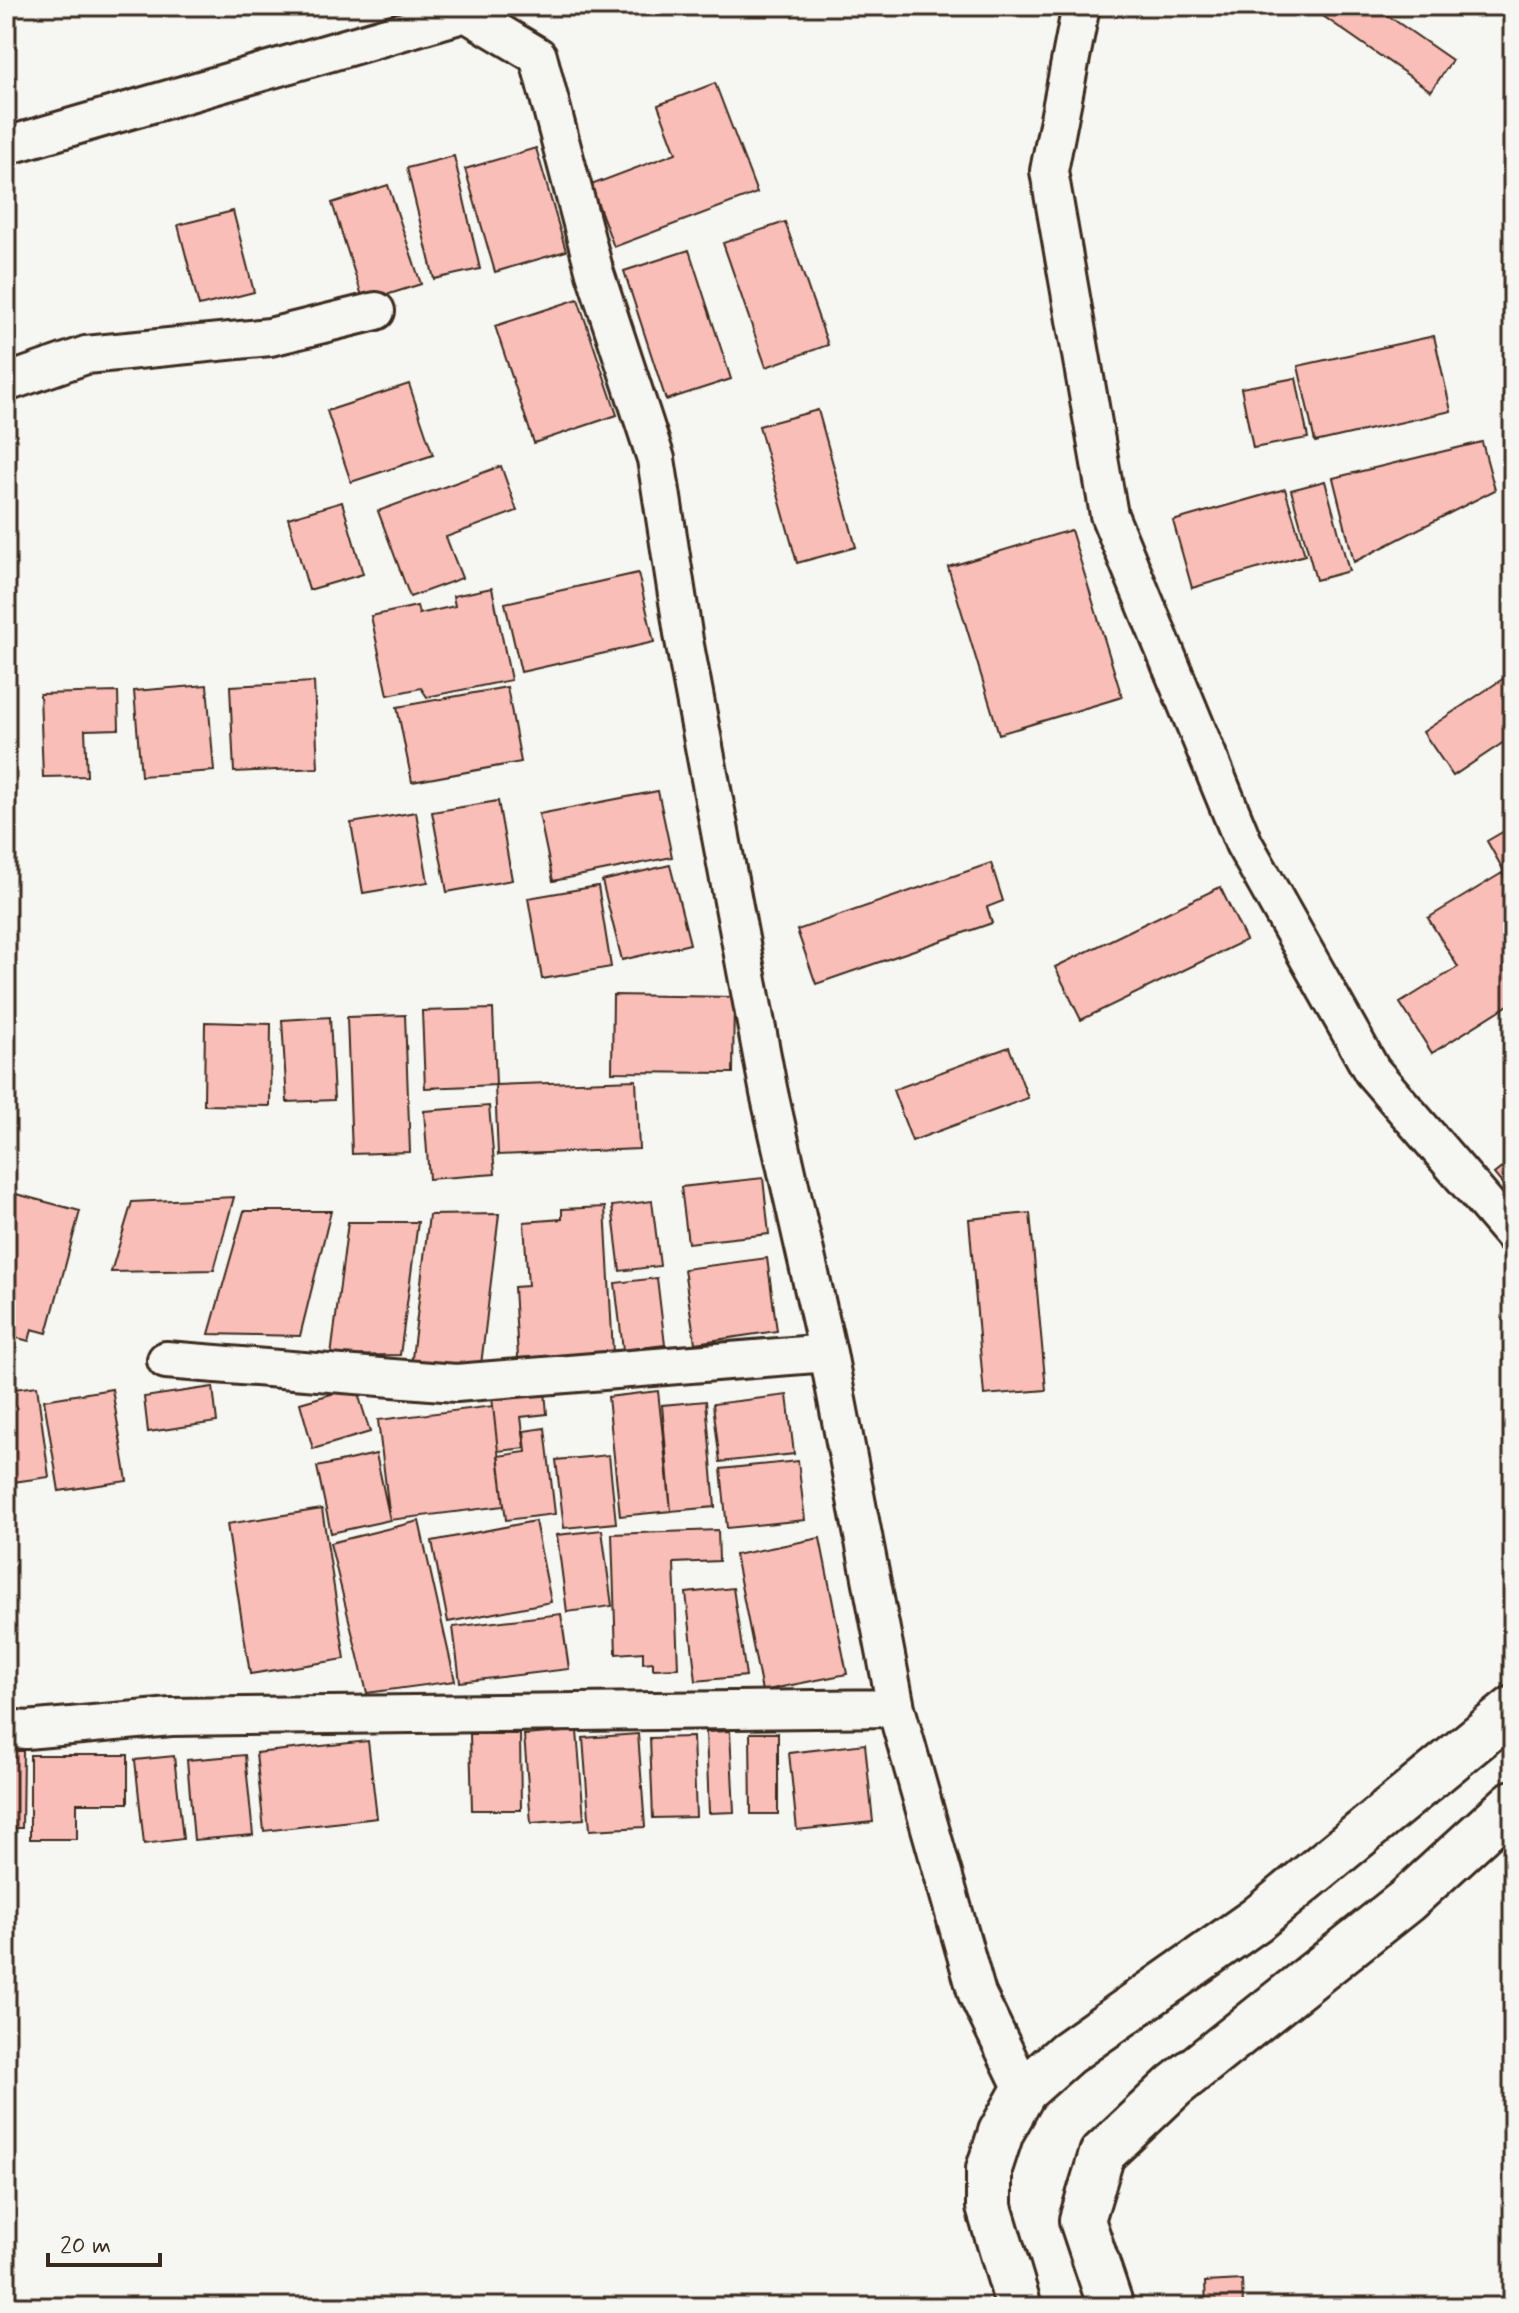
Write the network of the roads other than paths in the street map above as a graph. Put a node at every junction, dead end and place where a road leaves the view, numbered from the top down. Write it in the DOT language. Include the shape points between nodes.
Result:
graph roads {
  1 [pos="1081,6"];
  2 [pos="6,146"];
  3 [pos="376,311"];
  4 [pos="6,383"];
  5 [pos="1513,1235"];
  6 [pos="828,1353"];
  7 [pos="166,1360"];
  8 [pos="896,1708"];
  9 [pos="1513,1709"];
  10 [pos="6,1728"];
  11 [pos="1513,1803"];
  12 [pos="1024,2091"];
  13 [pos="1019,2307"];
  14 [pos="1111,2307"];
  1 -- 5 [label="street" via="1049,171 1109,515 1244,844 1372,1071"];
  2 -- 6 [label="street" via="466,13 538,56 595,273 656,459 684,640 769,1093"];
  3 -- 4 [label="street" via="270,337 86,355"];
  6 -- 7 [label="street" via="456,1383"];
  6 -- 8 [label="street"];
  8 -- 10 [label="street" via="171,1717"];
  8 -- 12 [label="street" via="977,1994"];
  9 -- 12 [label="main road" via="1256,1920 1067,2053"];
  11 -- 14 [label="main road" via="1406,1901 1174,2086 1102,2154 1082,2220"];
  12 -- 13 [label="main road" via="1001,2132 989,2169 989,2207"];
}
